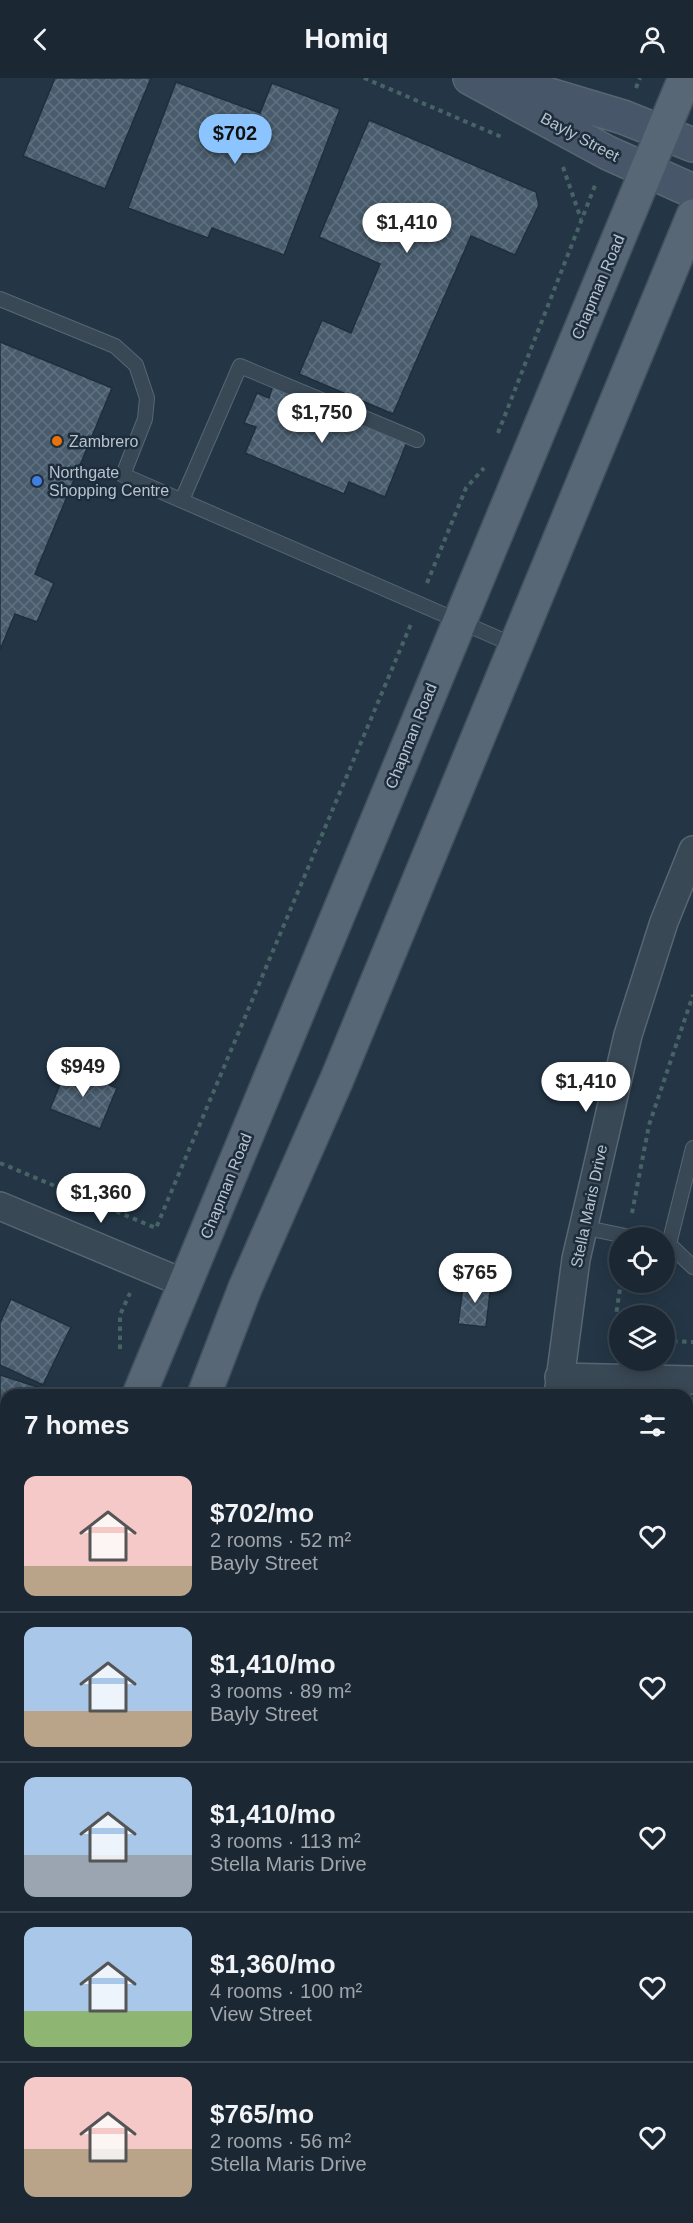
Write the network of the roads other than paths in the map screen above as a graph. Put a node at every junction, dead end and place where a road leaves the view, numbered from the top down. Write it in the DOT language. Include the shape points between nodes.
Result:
graph roads {
  1 [pos="470,78"];
  2 [pos="493,78"];
  3 [pos="685,78"];
  4 [pos="662,133"];
  5 [pos="693,145"];
  6 [pos="646,170"];
  7 [pos="693,191"];
  8 [pos="693,216"];
  9 [pos="0,299"];
  10 [pos="417,440"];
  11 [pos="182,500"];
  12 [pos="458,622"];
  13 [pos="516,646"];
  14 [pos="693,850"];
  15 [pos="693,1148"];
  16 [pos="0,1206"];
  17 [pos="582,1227"];
  18 [pos="672,1227"];
  19 [pos="609,1233"];
  20 [pos="675,1251"];
  21 [pos="693,1267"];
  22 [pos="186,1284"];
  23 [pos="693,1380"];
  24 [pos="558,1386"];
  25 [pos="142,1389"];
  26 [pos="206,1389"];
  1 -- 6 [label="street, Bayly Street"];
  2 -- 4 [label="street, Bayly Street" via="623,117"];
  3 -- 4 [label="main road, Chapman Road"];
  4 -- 5 [label="street, Bayly Street"];
  4 -- 6 [label="main road, Chapman Road"];
  6 -- 7 [label="street, Bayly Street"];
  6 -- 12 [label="main road, Chapman Road"];
  8 -- 13 [label="main road"];
  9 -- 11 [label="lane" via="115,346 136,365 147,398 145,419 123,475"];
  10 -- 11 [label="lane" via="240,366"];
  11 -- 12 [label="lane"];
  12 -- 13 [label="lane"];
  12 -- 22 [label="main road, Chapman Road"];
  13 -- 26 [label="main road" via="346,1057 245,1288"];
  14 -- 17 [label="street, Stella Maris Drive" via="664,922 628,1035"];
  15 -- 18 [label="lane"];
  16 -- 22 [label="street"];
  17 -- 19 [label="lane"];
  17 -- 24 [label="street, Stella Maris Drive"];
  20 -- 21 [label="lane"];
  22 -- 25 [label="main road, Chapman Road"];
  23 -- 24 [label="street"];
}
